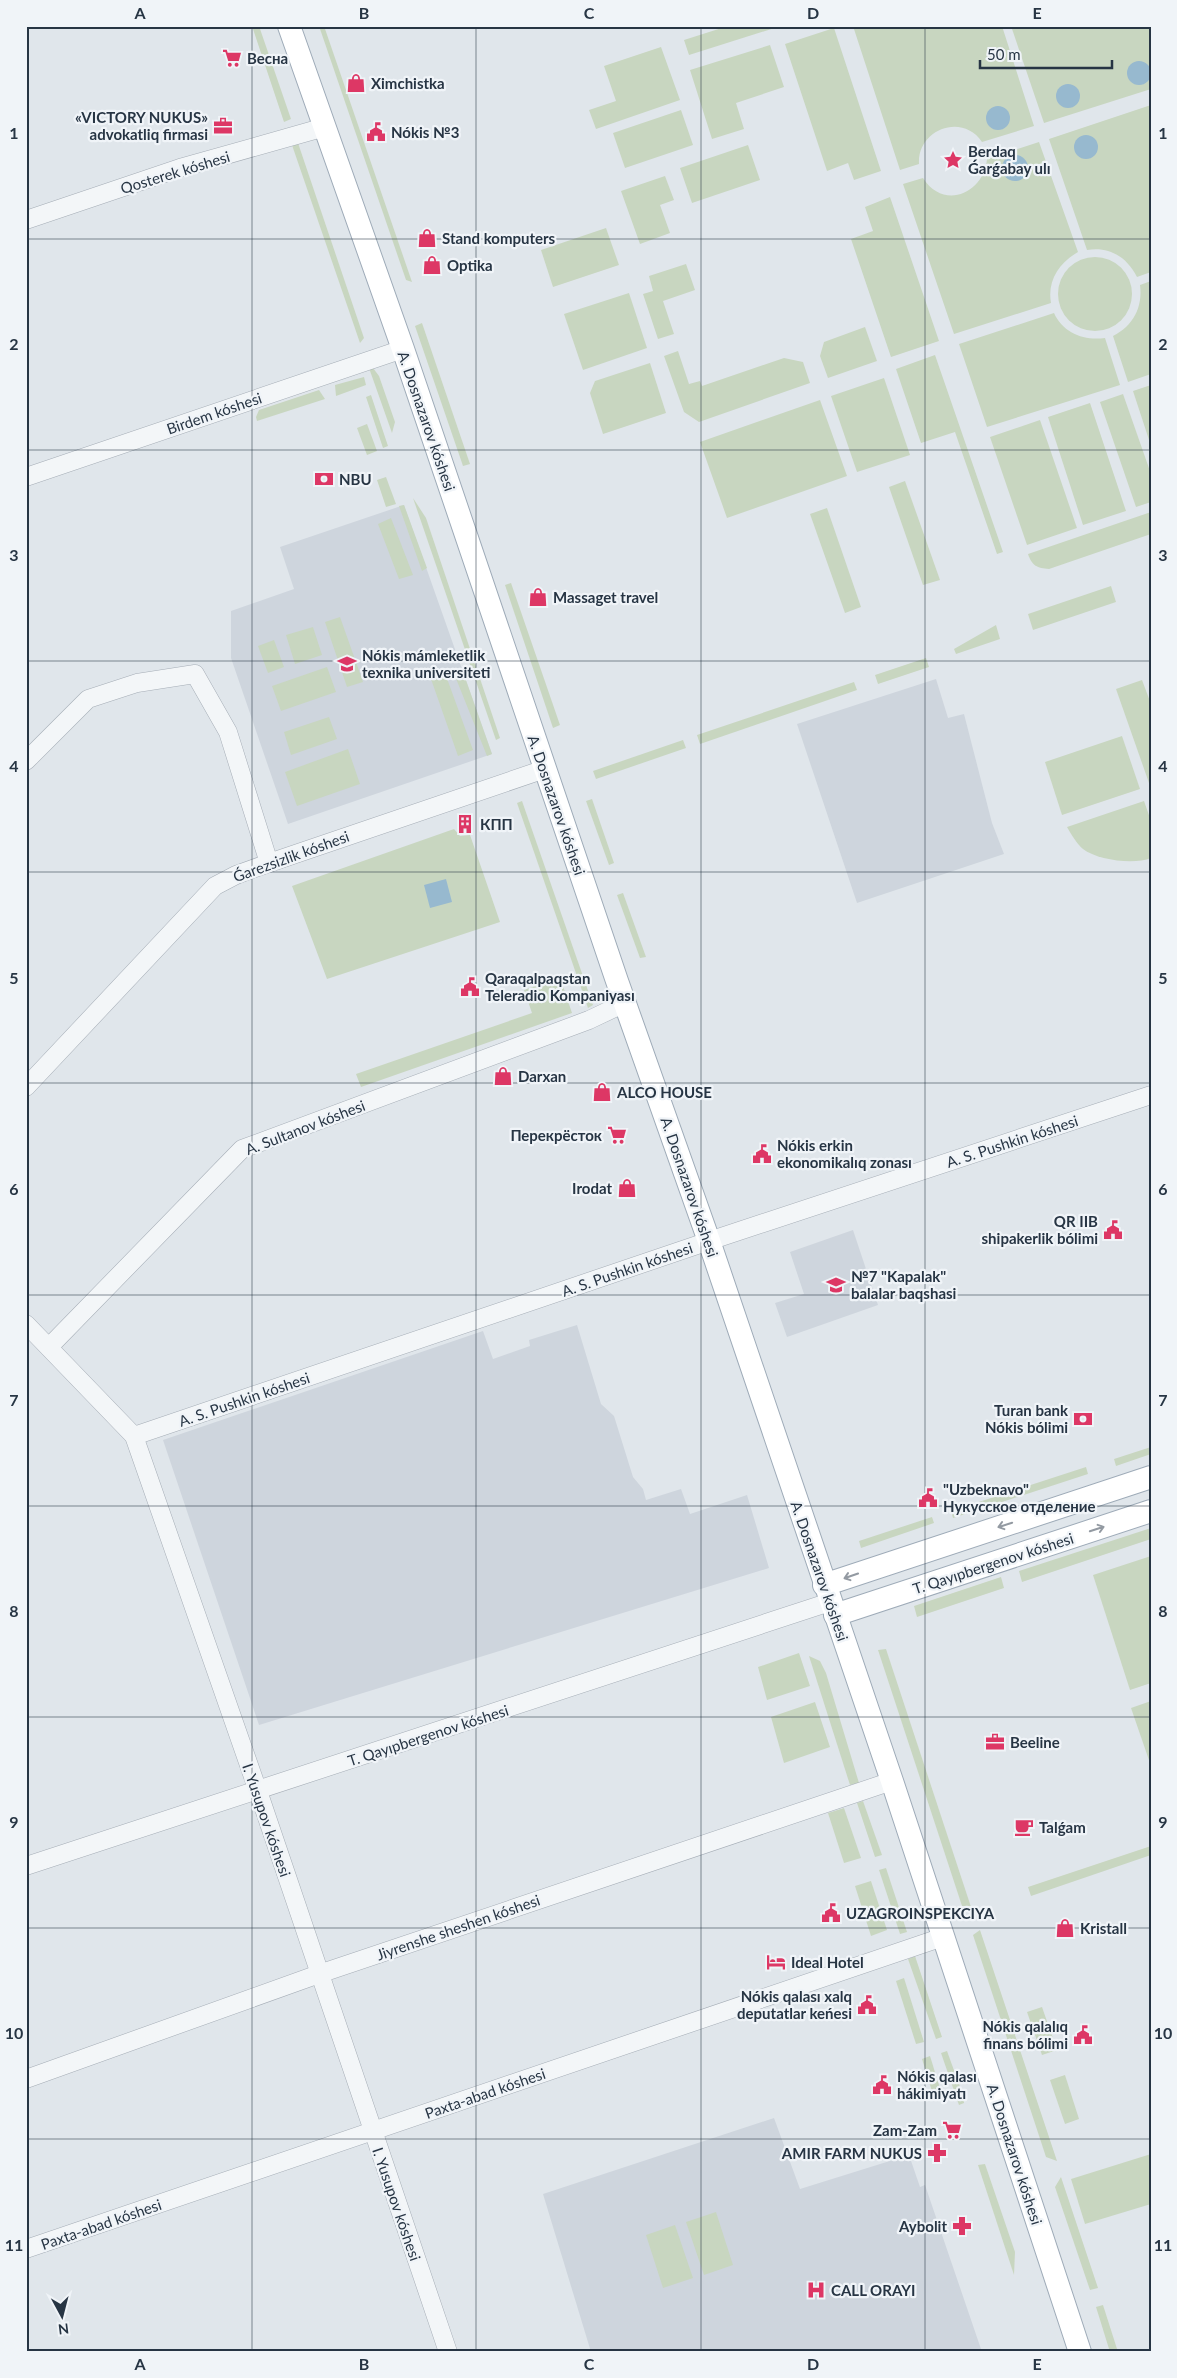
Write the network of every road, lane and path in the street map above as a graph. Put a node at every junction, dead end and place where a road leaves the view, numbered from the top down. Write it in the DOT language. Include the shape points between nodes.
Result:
graph roads {
  1 [pos="289,26"];
  2 [pos="325,128"];
  3 [pos="26,220"];
  4 [pos="403,349"];
  5 [pos="26,477"];
  6 [pos="26,761"];
  7 [pos="544,769"];
  8 [pos="269,862"];
  9 [pos="625,1003"];
  10 [pos="26,1087"];
  11 [pos="1151,1096"];
  12 [pos="710,1241"];
  13 [pos="26,1324"];
  14 [pos="49,1347"];
  15 [pos="134,1436"];
  16 [pos="1151,1477"];
  17 [pos="1151,1511"];
  18 [pos="830,1601"];
  19 [pos="892,1781"];
  20 [pos="258,1791"];
  21 [pos="26,1866"];
  22 [pos="943,1937"];
  23 [pos="319,1974"];
  24 [pos="26,2079"];
  25 [pos="372,2131"];
  26 [pos="26,2249"];
  27 [pos="448,2352"];
  28 [pos="1080,2352"];
  1 -- 2 [label="main road, A. Dosnazarov kóshesi"];
  2 -- 3 [label="street, Qosterek kóshesi" via="180,168"];
  2 -- 4 [label="main road, A. Dosnazarov kóshesi"];
  4 -- 5 [label="street, Birdem kóshesi"];
  4 -- 7 [label="main road, A. Dosnazarov kóshesi"];
  6 -- 8 [label="street" via="88,699 137,683 195,674 228,732"];
  7 -- 8 [label="street, Ǵarezsizlik kóshesi"];
  7 -- 9 [label="main road, A. Dosnazarov kóshesi"];
  8 -- 10 [label="street, Ǵarezsizlik kóshesi" via="215,886"];
  9 -- 12 [label="main road, A. Dosnazarov kóshesi"];
  9 -- 14 [label="street, A. Sultanov kóshesi" via="590,1020 242,1149"];
  11 -- 12 [label="street, A. S. Pushkin kóshesi"];
  12 -- 15 [label="street, A. S. Pushkin kóshesi"];
  12 -- 18 [label="main road, A. Dosnazarov kóshesi"];
  13 -- 14 [label="street, I. Yusupov kóshesi"];
  14 -- 15 [label="street, I. Yusupov kóshesi"];
  15 -- 20 [label="street, I. Yusupov kóshesi"];
  16 -- 18 [label="main road, T. Qayıpbergenov kóshesi, one-way"];
  18 -- 17 [label="main road, T. Qayıpbergenov kóshesi, one-way"];
  18 -- 19 [label="main road, A. Dosnazarov kóshesi"];
  18 -- 20 [label="street, T. Qayıpbergenov kóshesi"];
  19 -- 22 [label="main road, A. Dosnazarov kóshesi"];
  19 -- 23 [label="street, Jiyrenshe sheshen kóshesi"];
  20 -- 21 [label="street, T. Qayıpbergenov kóshesi"];
  20 -- 23 [label="street, I. Yusupov kóshesi"];
  22 -- 25 [label="street, Paxta-abad kóshesi"];
  22 -- 28 [label="main road, A. Dosnazarov kóshesi"];
  23 -- 24 [label="street, Jiyrenshe sheshen kóshesi"];
  23 -- 25 [label="street, I. Yusupov kóshesi"];
  25 -- 26 [label="street, Paxta-abad kóshesi"];
  25 -- 27 [label="street, I. Yusupov kóshesi"];
}
